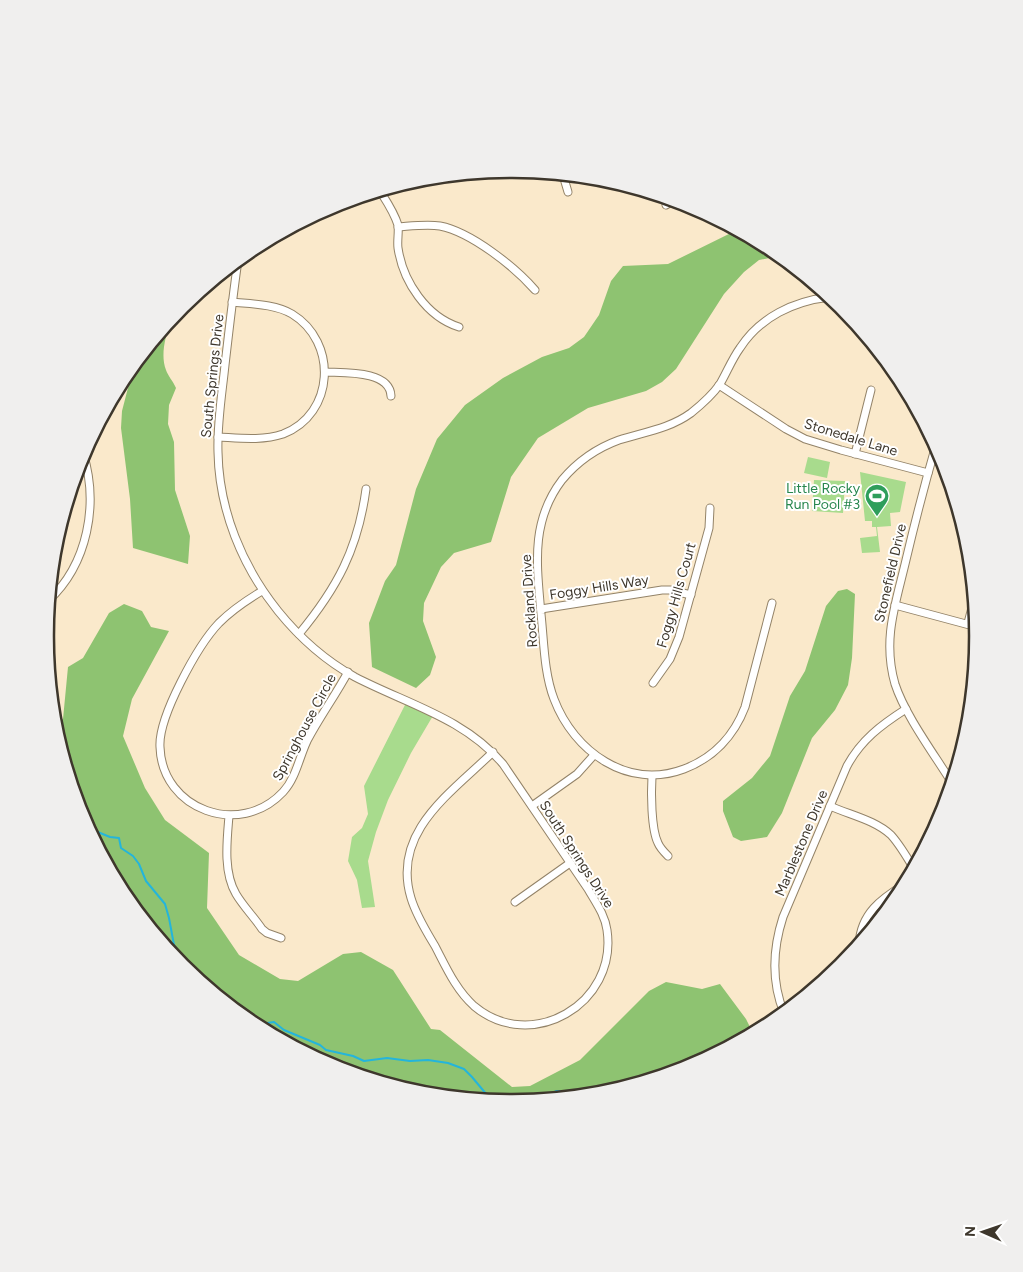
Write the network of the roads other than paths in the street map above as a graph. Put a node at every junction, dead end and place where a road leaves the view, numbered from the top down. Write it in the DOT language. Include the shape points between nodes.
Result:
graph roads {
  1 [pos="565,181"];
  2 [pos="568,192"];
  3 [pos="384,197"];
  4 [pos="398,227"];
  5 [pos="237,270"];
  6 [pos="535,290"];
  7 [pos="820,298"];
  8 [pos="232,302"];
  9 [pos="459,327"];
  10 [pos="326,372"];
  11 [pos="719,385"];
  12 [pos="871,390"];
  13 [pos="391,396"];
  14 [pos="218,437"];
  15 [pos="855,454"];
  16 [pos="932,457"];
  17 [pos="87,467"];
  18 [pos="928,473"];
  19 [pos="366,489"];
  20 [pos="710,508"];
  21 [pos="56,591"];
  22 [pos="262,591"];
  23 [pos="691,595"];
  24 [pos="772,603"];
  25 [pos="895,605"];
  26 [pos="541,609"];
  27 [pos="968,623"];
  28 [pos="299,634"];
  29 [pos="348,672"];
  30 [pos="652,683"];
  31 [pos="906,709"];
  32 [pos="493,752"];
  33 [pos="594,755"];
  34 [pos="947,775"];
  35 [pos="652,776"];
  36 [pos="532,806"];
  37 [pos="830,806"];
  38 [pos="228,816"];
  39 [pos="668,856"];
  40 [pos="910,861"];
  41 [pos="570,863"];
  42 [pos="889,895"];
  43 [pos="515,902"];
  44 [pos="861,932"];
  45 [pos="281,938"];
  46 [pos="782,1005"];
  1 -- 2 [label="street"];
  3 -- 4 [label="street"];
  4 -- 6 [label="street" via="440,226 469,236 522,276"];
  4 -- 9 [label="street" via="398,249 412,287 442,321"];
  5 -- 8 [label="street, South Springs Drive"];
  7 -- 11 [label="street, Rockland Drive" via="791,306 760,325 739,348"];
  8 -- 10 [label="street" via="276,308 303,321 320,346"];
  8 -- 14 [label="street, South Springs Drive"];
  10 -- 13 [label="street" via="372,377 386,385"];
  10 -- 14 [label="street" via="317,404 294,428 264,438"];
  11 -- 15 [label="street, Stonedale Lane" via="796,434"];
  11 -- 26 [label="street, Rockland Drive" via="682,418 601,448 580,462 562,481 547,507 538,536"];
  12 -- 15 [label="street"];
  14 -- 22 [label="street, South Springs Drive" via="220,474 228,516 242,555"];
  15 -- 18 [label="street, Stonedale Lane"];
  16 -- 18 [label="street, Stonefield Drive"];
  17 -- 21 [label="street" via="91,504 88,526 82,549"];
  18 -- 25 [label="street, Stonefield Drive"];
  19 -- 28 [label="street" via="358,533 346,563 327,598"];
  20 -- 23 [label="street, Foggy Hills Court" via="709,528"];
  22 -- 28 [label="street, South Springs Drive"];
  22 -- 38 [label="street, Springhouse Circle" via="231,612 201,646 167,712 160,734 162,764 176,790 200,808"];
  23 -- 26 [label="street, Foggy Hills Way" via="662,590"];
  23 -- 30 [label="street, Foggy Hills Court" via="676,648"];
  24 -- 35 [label="street, Rockland Drive" via="745,707 732,733 697,763 675,772"];
  25 -- 27 [label="street"];
  25 -- 31 [label="street, Stonefield Drive" via="890,631 890,658 895,684"];
  26 -- 33 [label="street, Rockland Drive" via="554,700 570,729"];
  28 -- 29 [label="street, South Springs Drive"];
  29 -- 32 [label="street, South Springs Drive" via="458,727"];
  29 -- 38 [label="street, Springhouse Circle" via="308,740 296,772 282,793 258,809"];
  31 -- 34 [label="street, Stonefield Drive"];
  31 -- 37 [label="street, Marblestone Drive" via="859,746"];
  32 -- 36 [label="street, South Springs Drive"];
  32 -- 41 [label="street, South Springs Drive" via="424,820 412,844 407,871 414,908 449,972 466,997 486,1014 517,1024 549,1022 577,1008 598,983 607,955 606,924 601,910"];
  33 -- 35 [label="street, Rockland Drive" via="626,771"];
  33 -- 36 [label="street" via="577,774"];
  35 -- 39 [label="street" via="656,838"];
  36 -- 41 [label="street, South Springs Drive"];
  37 -- 40 [label="street" via="886,831"];
  37 -- 46 [label="street, Marblestone Drive" via="776,941 775,973"];
  38 -- 45 [label="street" via="228,867 232,887 262,929"];
  41 -- 43 [label="street"];
  42 -- 44 [label="street" via="869,912"];
}
